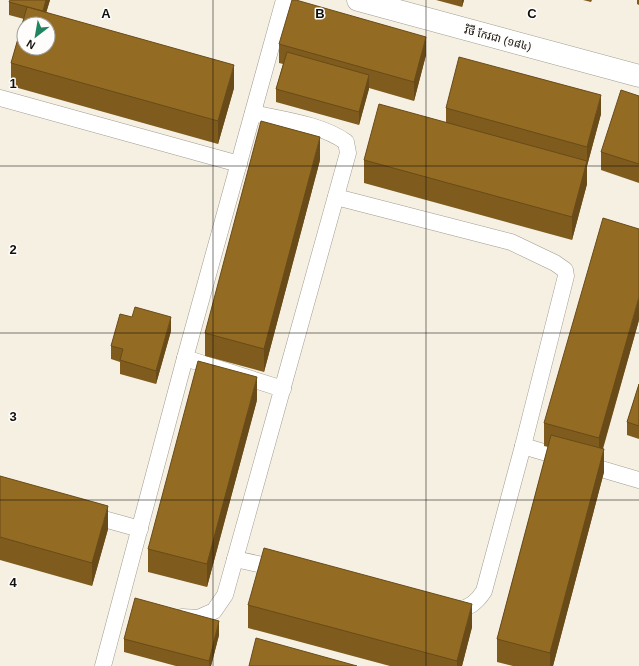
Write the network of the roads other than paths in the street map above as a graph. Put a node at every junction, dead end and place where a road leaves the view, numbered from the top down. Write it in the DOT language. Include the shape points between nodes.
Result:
graph roads {
  1 [pos="284,0"];
  2 [pos="358,0"];
  3 [pos="639,76"];
  4 [pos="0,98"];
  5 [pos="253,113"];
  6 [pos="239,164"];
  7 [pos="336,197"];
  8 [pos="185,358"];
  9 [pos="282,389"];
  10 [pos="523,446"];
  11 [pos="639,480"];
  12 [pos="74,510"];
  13 [pos="140,529"];
  14 [pos="235,559"];
  15 [pos="296,573"];
  16 [pos="441,606"];
  17 [pos="166,612"];
  18 [pos="103,666"];
  1 -- 5 [label="lane"];
  2 -- 3 [label="street, វិថី កែវជា (១៨៤)"];
  4 -- 6 [label="lane"];
  5 -- 6 [label="lane"];
  5 -- 7 [label="lane" via="320,128 346,142 348,153"];
  6 -- 8 [label="lane"];
  7 -- 9 [label="lane"];
  7 -- 10 [label="lane" via="512,242 564,270 566,276"];
  8 -- 9 [label="lane"];
  8 -- 13 [label="lane"];
  9 -- 14 [label="lane"];
  10 -- 11 [label="lane"];
  10 -- 16 [label="lane" via="484,591 478,601 467,607 456,609"];
  12 -- 13 [label="lane"];
  13 -- 18 [label="lane" via="129,600"];
  14 -- 15 [label="lane"];
  14 -- 17 [label="lane" via="225,595 214,612 198,618 181,617"];
}
